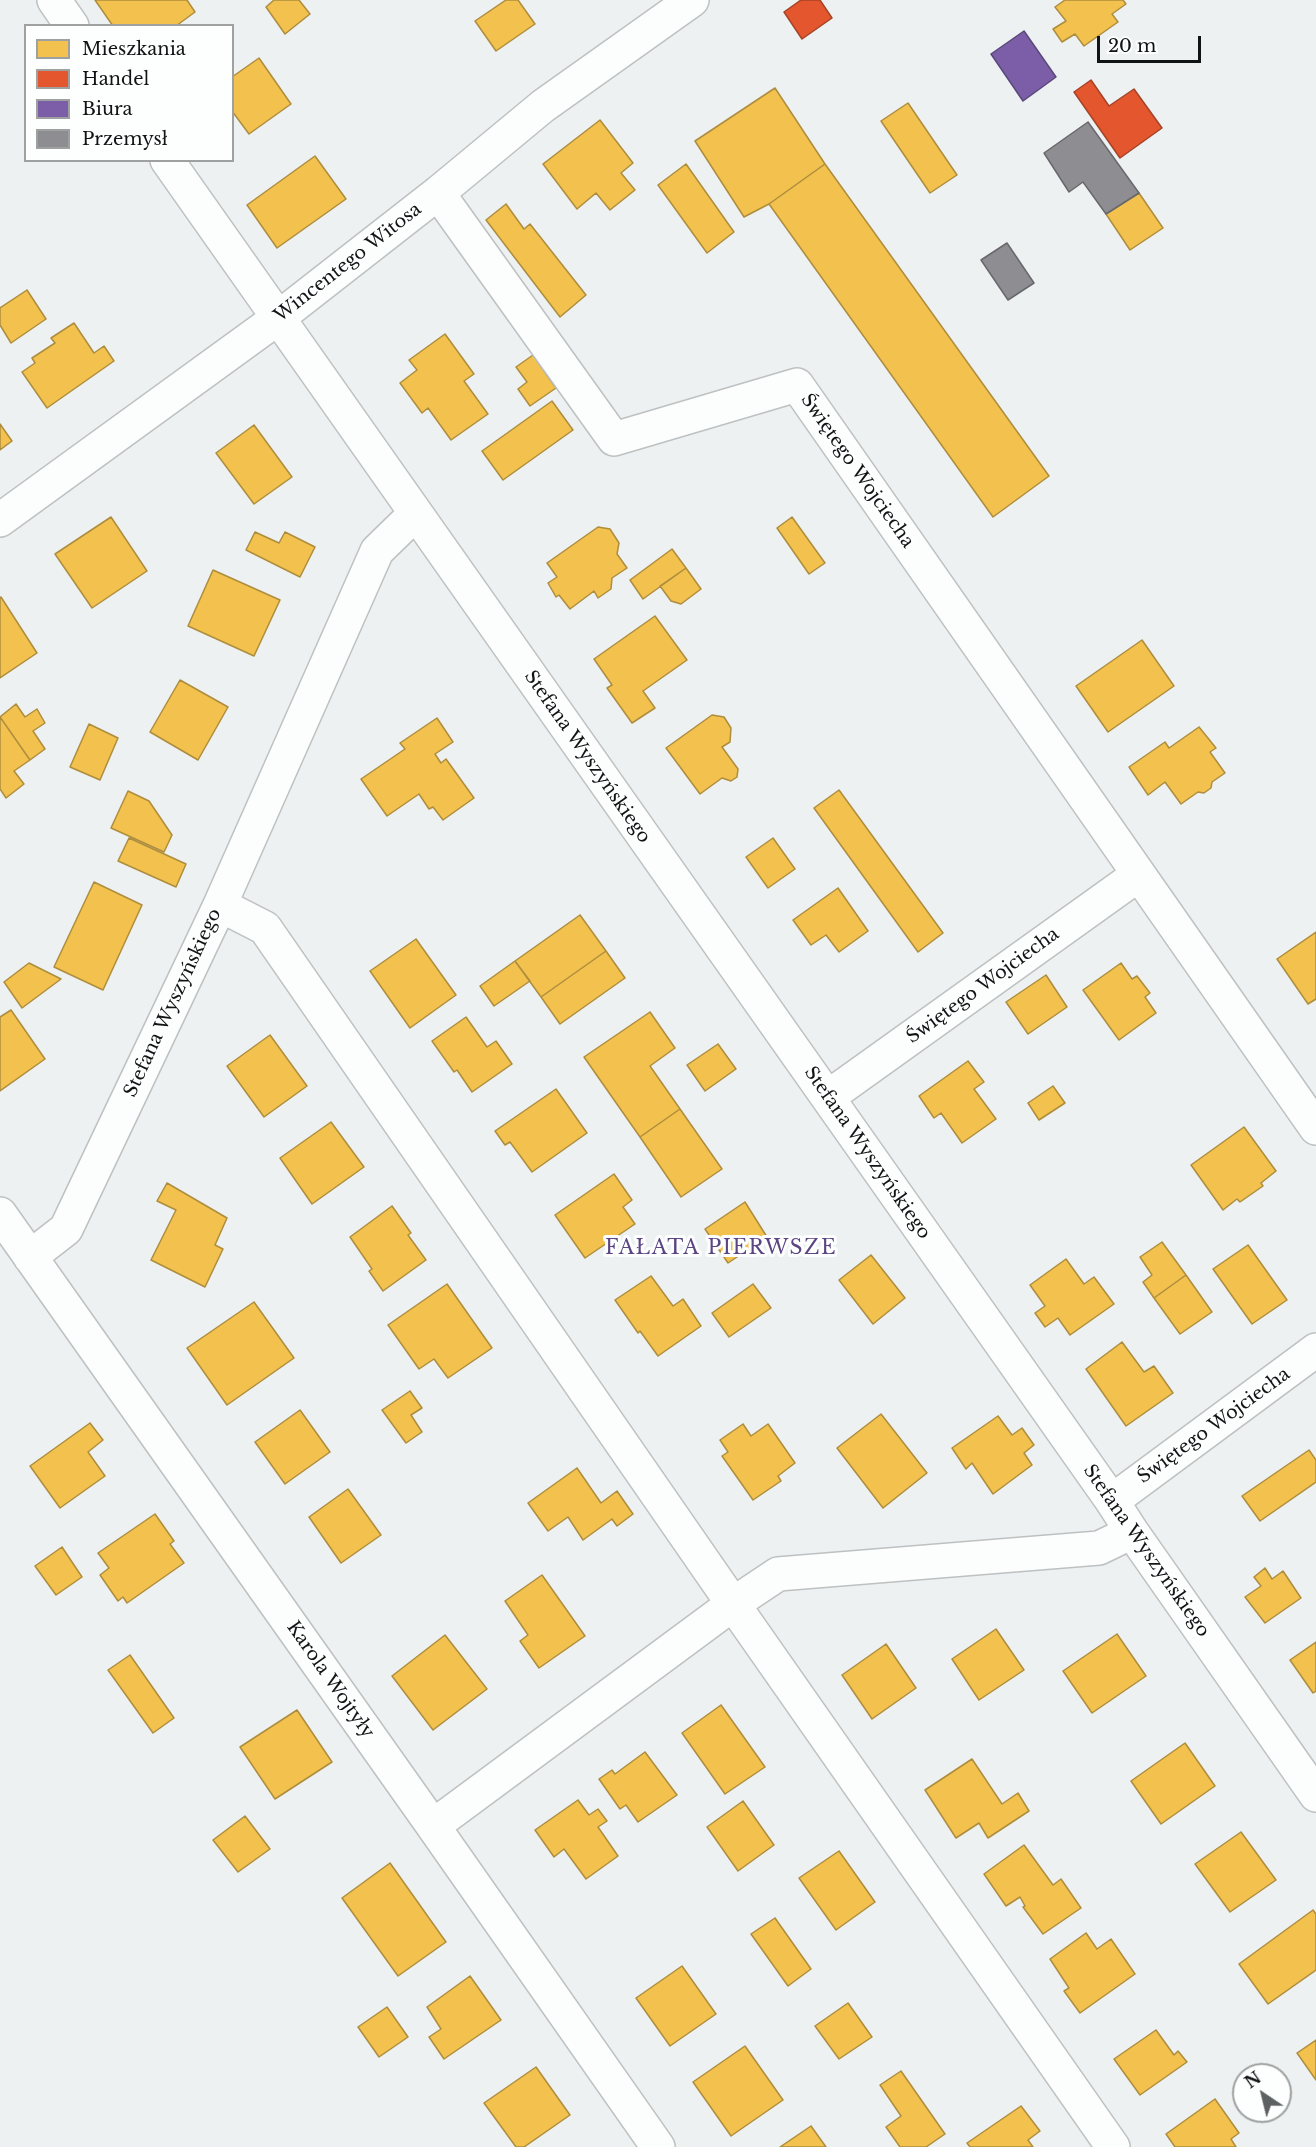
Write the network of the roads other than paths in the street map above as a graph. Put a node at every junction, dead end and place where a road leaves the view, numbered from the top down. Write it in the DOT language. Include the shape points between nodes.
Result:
graph roads {
  1 [pos="54,0"];
  2 [pos="692,0"];
  3 [pos="71,24"];
  4 [pos="168,162"];
  5 [pos="438,193"];
  6 [pos="278,318"];
  7 [pos="415,514"];
  8 [pos="0,520"];
  9 [pos="1138,875"];
  10 [pos="220,905"];
  11 [pos="828,1098"];
  12 [pos="1316,1128"];
  13 [pos="0,1214"];
  14 [pos="30,1257"];
  15 [pos="1316,1350"];
  16 [pos="1112,1501"];
  17 [pos="1132,1532"];
  18 [pos="733,1604"];
  19 [pos="1316,1795"];
  20 [pos="433,1826"];
  21 [pos="658,2147"];
  22 [pos="1113,2147"];
  1 -- 3 [label="street"];
  2 -- 5 [label="street, Wincentego Witosa" via="543,106"];
  4 -- 6 [label="street, Stefana Wyszyńskiego"];
  5 -- 6 [label="street, Wincentego Witosa"];
  5 -- 9 [label="street, Świętego Wojciecha" via="614,439 797,385"];
  6 -- 7 [label="street, Stefana Wyszyńskiego"];
  6 -- 8 [label="street, Wincentego Witosa"];
  7 -- 10 [label="street, Stefana Wyszyńskiego" via="377,550"];
  7 -- 11 [label="street, Stefana Wyszyńskiego"];
  9 -- 11 [label="street, Świętego Wojciecha"];
  9 -- 12 [label="street, Świętego Wojciecha"];
  10 -- 14 [label="street, Stefana Wyszyńskiego" via="66,1230"];
  10 -- 18 [label="street" via="265,928"];
  11 -- 16 [label="street, Stefana Wyszyńskiego"];
  13 -- 14 [label="street, Karola Wojtyły"];
  14 -- 20 [label="street, Karola Wojtyły"];
  15 -- 16 [label="street, Świętego Wojciecha"];
  16 -- 17 [label="street, Stefana Wyszyńskiego"];
  17 -- 18 [label="street" via="1099,1548 778,1574"];
  17 -- 19 [label="street, Stefana Wyszyńskiego"];
  18 -- 20 [label="street"];
  18 -- 22 [label="street"];
  20 -- 21 [label="street, Karola Wojtyły"];
}
